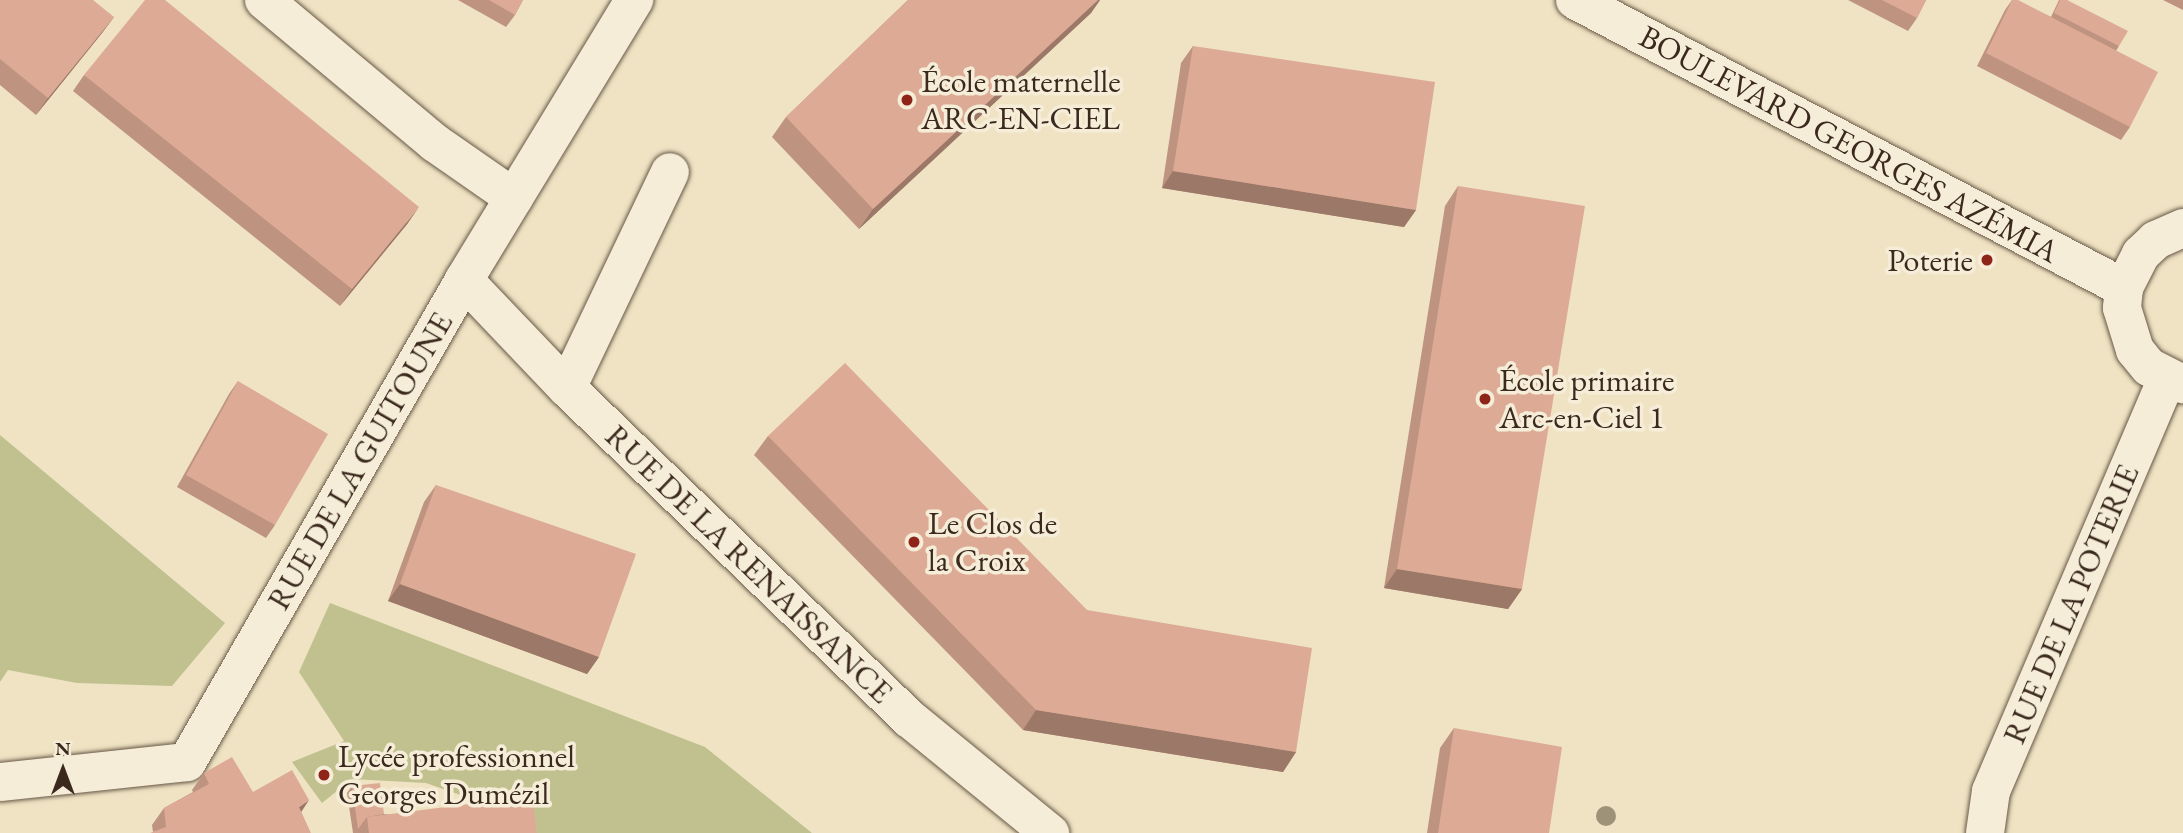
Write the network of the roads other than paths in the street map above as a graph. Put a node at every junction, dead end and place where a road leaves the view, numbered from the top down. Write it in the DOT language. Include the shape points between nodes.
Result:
graph roads {
  1 [pos="264,0"];
  2 [pos="634,0"];
  3 [pos="1575,0"];
  4 [pos="670,172"];
  5 [pos="514,198"];
  6 [pos="2183,228"];
  7 [pos="464,279"];
  8 [pos="2124,288"];
  9 [pos="2175,381"];
  10 [pos="567,388"];
  11 [pos="0,782"];
  12 [pos="1049,833"];
  13 [pos="1985,833"];
  1 -- 5 [label="street" via="435,143"];
  2 -- 5 [label="street, RUE DE LA GUITOUNE"];
  3 -- 8 [label="street, BOULEVARD GEORGES AZÉMIA"];
  4 -- 10 [label="street"];
  5 -- 7 [label="street, RUE DE LA GUITOUNE"];
  6 -- 8 [label="street" via="2156,240 2141,254"];
  7 -- 10 [label="street, RUE DE LA RENAISSANCE"];
  7 -- 11 [label="street, RUE DE LA GUITOUNE" via="187,762"];
  8 -- 9 [label="street" via="2125,330 2134,350"];
  9 -- 13 [label="street, RUE DE LA POTERIE" via="1991,790"];
  10 -- 12 [label="street, RUE DE LA RENAISSANCE" via="910,719"];
}
